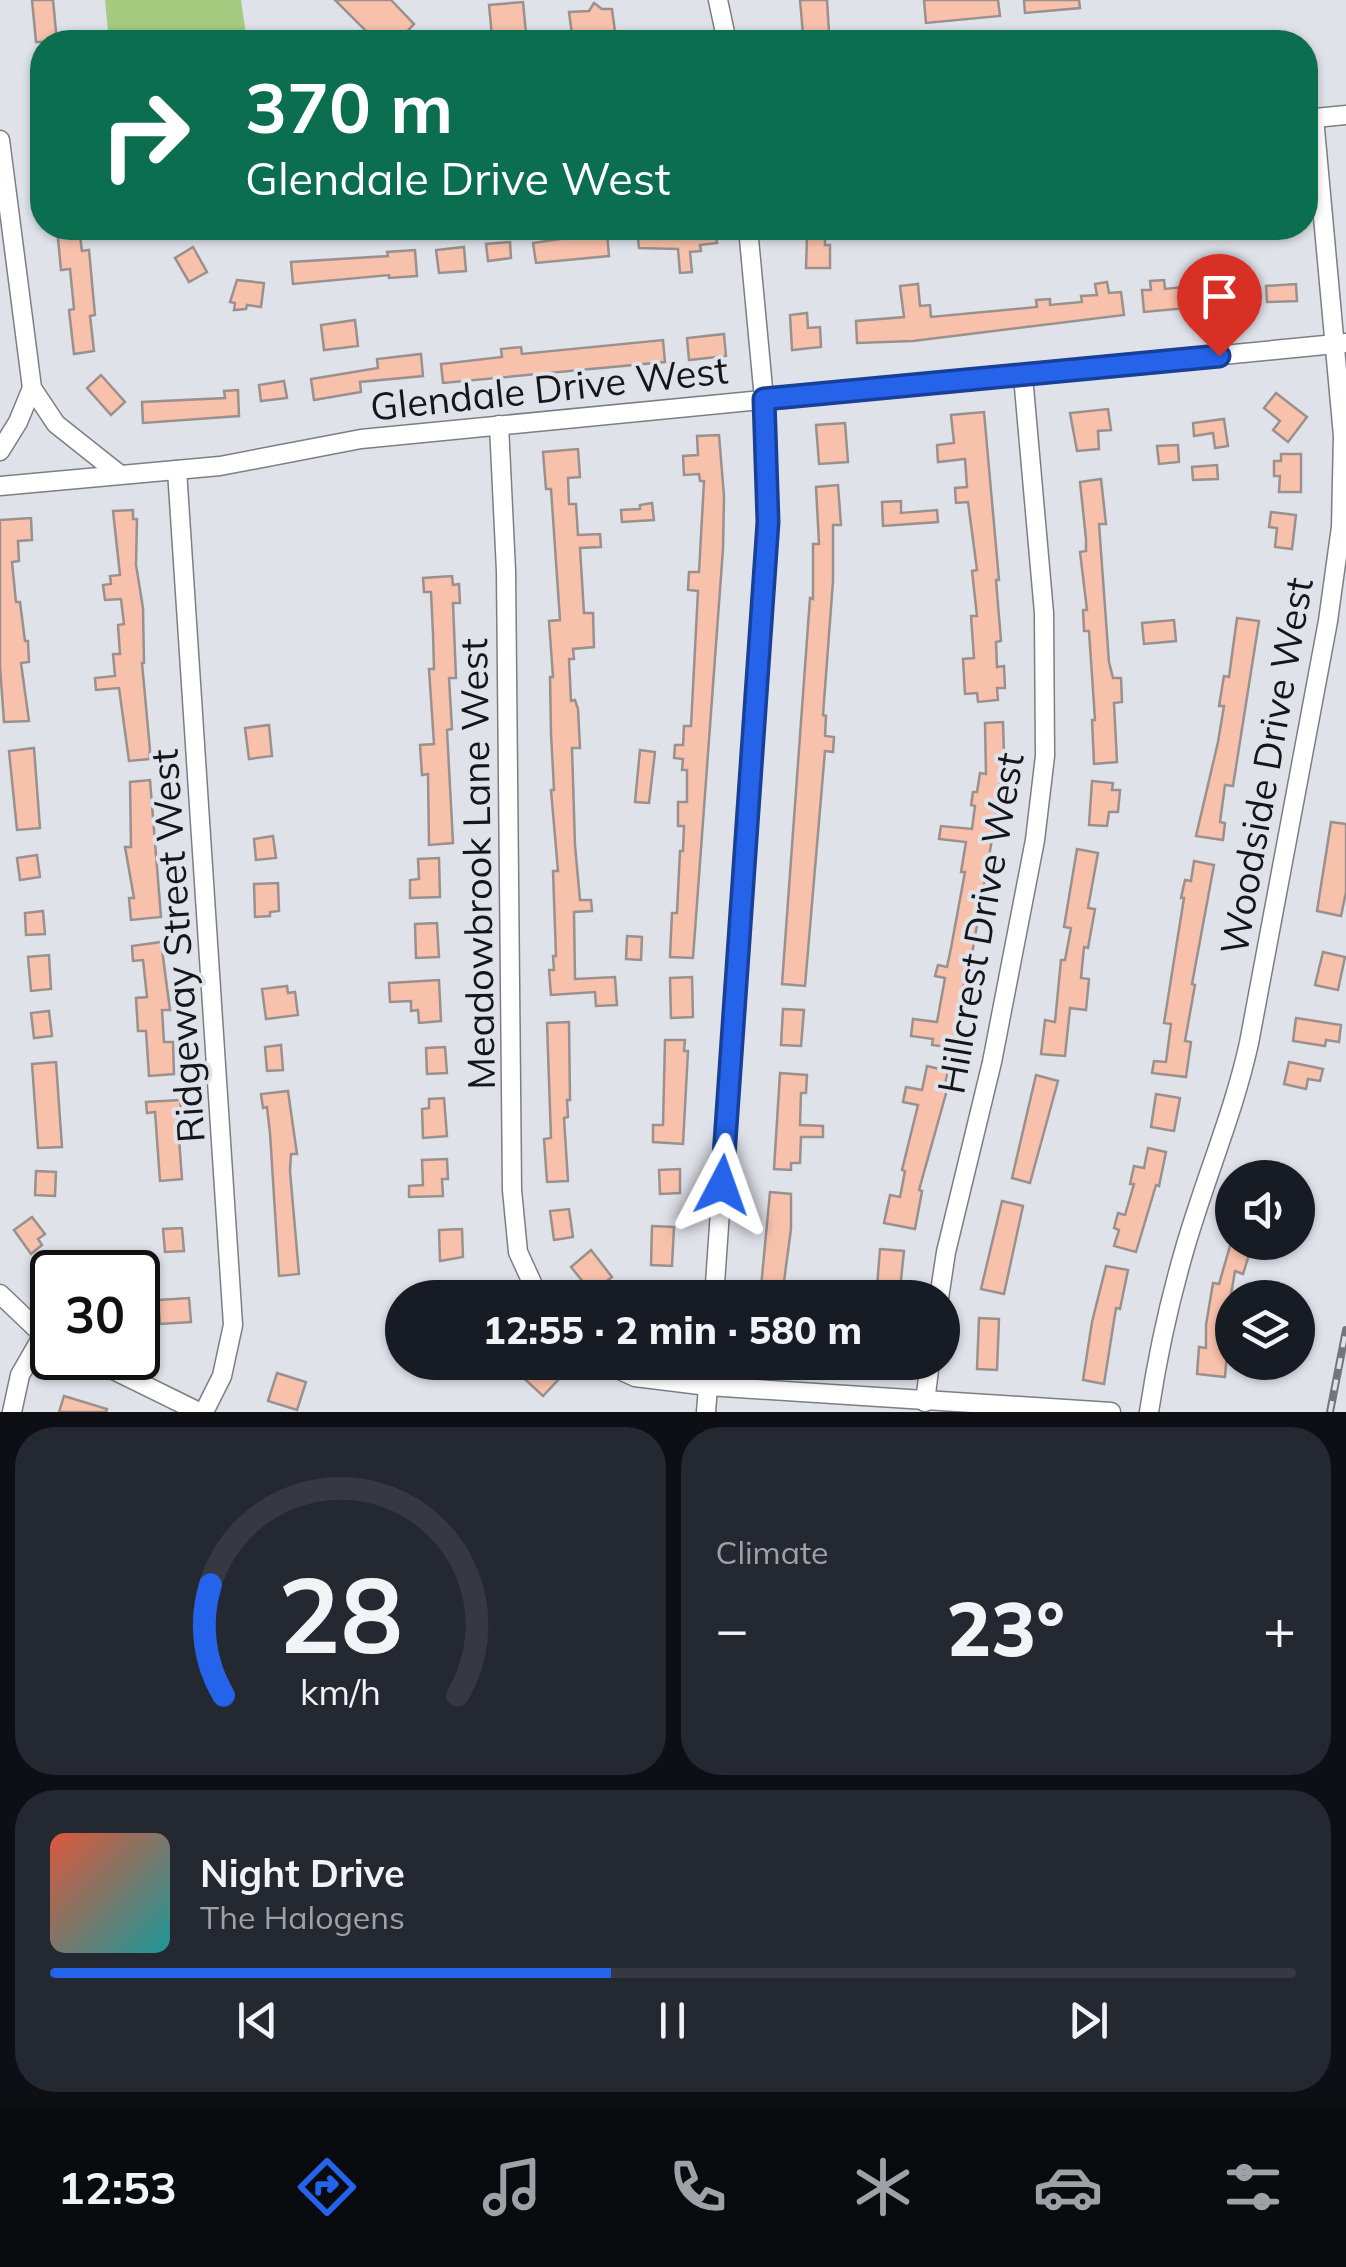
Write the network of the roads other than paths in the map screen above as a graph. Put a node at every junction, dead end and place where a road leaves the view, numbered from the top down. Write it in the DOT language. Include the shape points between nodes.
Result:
graph roads {
  1 [pos="718,0"];
  2 [pos="724,30"];
  3 [pos="1346,114"];
  4 [pos="1318,118"];
  5 [pos="0,140"];
  6 [pos="1318,177"];
  7 [pos="749,240"];
  8 [pos="7,255"];
  9 [pos="1341,344"];
  10 [pos="1023,376"];
  11 [pos="32,388"];
  12 [pos="764,399"];
  13 [pos="499,425"];
  14 [pos="0,451"];
  15 [pos="177,470"];
  16 [pos="119,474"];
  17 [pos="0,486"];
  18 [pos="531,1280"];
  19 [pos="715,1280"];
  20 [pos="942,1280"];
  21 [pos="0,1294"];
  22 [pos="30,1321"];
  23 [pos="30,1361"];
  24 [pos="135,1380"];
  25 [pos="660,1380"];
  26 [pos="708,1380"];
  27 [pos="928,1380"];
  28 [pos="708,1386"];
  29 [pos="925,1402"];
  30 [pos="12,1412"];
  31 [pos="201,1412"];
  32 [pos="706,1412"];
  33 [pos="1111,1412"];
  34 [pos="1149,1412"];
  1 -- 2 [label="street"];
  3 -- 4 [label="street"];
  5 -- 8 [label="street"];
  6 -- 9 [label="street, Woodside Drive West"];
  7 -- 12 [label="street"];
  8 -- 11 [label="street"];
  9 -- 10 [label="street, Glendale Drive West"];
  9 -- 34 [label="street, Woodside Drive West" via="1342,527 1328,621 1238,1092 1183,1253"];
  10 -- 12 [label="street, Glendale Drive West"];
  10 -- 20 [label="street, Hillcrest Drive West" via="1044,613 1045,756 996,1043"];
  11 -- 14 [label="street"];
  11 -- 16 [label="street" via="56,424"];
  12 -- 13 [label="street, Glendale Drive West"];
  12 -- 19 [label="street" via="768,522"];
  13 -- 15 [label="street, Glendale Drive West" via="344,441"];
  13 -- 18 [label="street, Meadowbrook Lane West" via="512,1190 518,1252"];
  15 -- 16 [label="street, Glendale Drive West"];
  15 -- 31 [label="street, Ridgeway Street West" via="234,1325 222,1376"];
  16 -- 17 [label="street, Glendale Drive West"];
  21 -- 22 [label="street"];
  23 -- 30 [label="street"];
  24 -- 31 [label="street"];
  25 -- 28 [label="street"];
  26 -- 28 [label="street"];
  27 -- 29 [label="street"];
  28 -- 29 [label="street"];
  28 -- 32 [label="street"];
  29 -- 33 [label="street"];
}
